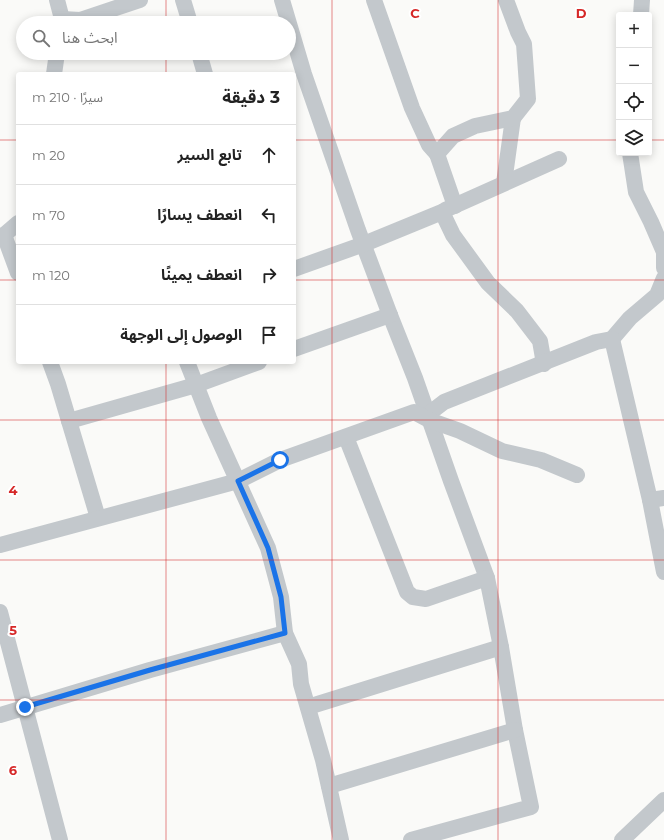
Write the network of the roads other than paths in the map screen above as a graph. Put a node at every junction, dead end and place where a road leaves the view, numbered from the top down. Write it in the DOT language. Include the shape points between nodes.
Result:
graph roads {
  1 [pos="57,0"];
  2 [pos="140,0"];
  3 [pos="183,0"];
  4 [pos="282,0"];
  5 [pos="374,0"];
  6 [pos="506,0"];
  7 [pos="642,0"];
  8 [pos="640,12"];
  9 [pos="60,16"];
  10 [pos="92,16"];
  11 [pos="188,16"];
  12 [pos="288,16"];
  13 [pos="296,46"];
  14 [pos="56,60"];
  15 [pos="201,60"];
  16 [pos="54,72"];
  17 [pos="204,72"];
  18 [pos="513,118"];
  19 [pos="436,154"];
  20 [pos="630,156"];
  21 [pos="559,158"];
  22 [pos="504,184"];
  23 [pos="448,209"];
  24 [pos="16,224"];
  25 [pos="2,235"];
  26 [pos="364,244"];
  27 [pos="16,268"];
  28 [pos="296,268"];
  29 [pos="664,268"];
  30 [pos="664,278"];
  31 [pos="390,315"];
  32 [pos="612,339"];
  33 [pos="296,346"];
  34 [pos="51,364"];
  35 [pos="188,364"];
  36 [pos="254,364"];
  37 [pos="544,364"];
  38 [pos="196,385"];
  39 [pos="429,420"];
  40 [pos="69,421"];
  41 [pos="346,437"];
  42 [pos="577,475"];
  43 [pos="238,481"];
  44 [pos="657,499"];
  45 [pos="98,518"];
  46 [pos="0,546"];
  47 [pos="664,572"];
  48 [pos="488,578"];
  49 [pos="0,612"];
  50 [pos="285,633"];
  51 [pos="501,647"];
  52 [pos="25,707"];
  53 [pos="308,707"];
  54 [pos="0,716"];
  55 [pos="515,730"];
  56 [pos="329,786"];
  57 [pos="664,800"];
  58 [pos="60,840"];
  59 [pos="341,840"];
  60 [pos="411,840"];
  61 [pos="622,840"];
  1 -- 9 [label="street"];
  2 -- 10 [label="street"];
  3 -- 11 [label="street"];
  4 -- 12 [label="street"];
  5 -- 19 [label="street" via="412,108 429,145"];
  6 -- 18 [label="street" via="524,44 528,99"];
  7 -- 8 [label="street"];
  13 -- 26 [label="street"];
  14 -- 16 [label="street"];
  15 -- 17 [label="street"];
  18 -- 19 [label="street" via="475,126 453,136"];
  18 -- 22 [label="street"];
  19 -- 23 [label="street"];
  20 -- 29 [label="street" via="636,192 664,252"];
  21 -- 22 [label="street"];
  22 -- 23 [label="street"];
  23 -- 26 [label="street"];
  23 -- 37 [label="street" via="453,235 488,283 517,311 540,341"];
  24 -- 25 [label="street"];
  25 -- 27 [label="street"];
  26 -- 28 [label="street"];
  26 -- 31 [label="street"];
  30 -- 32 [label="street" via="657,295 630,318"];
  31 -- 33 [label="street"];
  31 -- 39 [label="street" via="416,378"];
  32 -- 37 [label="street" via="596,342"];
  32 -- 44 [label="street"];
  34 -- 40 [label="street"];
  35 -- 38 [label="street"];
  36 -- 38 [label="street"];
  37 -- 39 [label="street" via="444,402 431,412"];
  38 -- 40 [label="street"];
  38 -- 43 [label="street"];
  39 -- 41 [label="street" via="414,412"];
  39 -- 42 [label="street" via="502,451 541,460"];
  39 -- 48 [label="street"];
  40 -- 45 [label="street"];
  41 -- 43 [label="street" via="280,460"];
  41 -- 48 [label="street" via="407,592 413,597 426,599"];
  43 -- 45 [label="street"];
  43 -- 50 [label="street" via="268,548 281,597"];
  44 -- 47 [label="street"];
  45 -- 46 [label="street"];
  48 -- 51 [label="street"];
  49 -- 52 [label="street"];
  50 -- 52 [label="street"];
  50 -- 53 [label="street" via="299,664 301,684"];
  51 -- 53 [label="street"];
  51 -- 55 [label="street"];
  52 -- 54 [label="street"];
  52 -- 58 [label="street"];
  53 -- 56 [label="street"];
  55 -- 56 [label="street"];
  55 -- 60 [label="street" via="530,807"];
  56 -- 59 [label="street"];
  57 -- 61 [label="street"];
}
